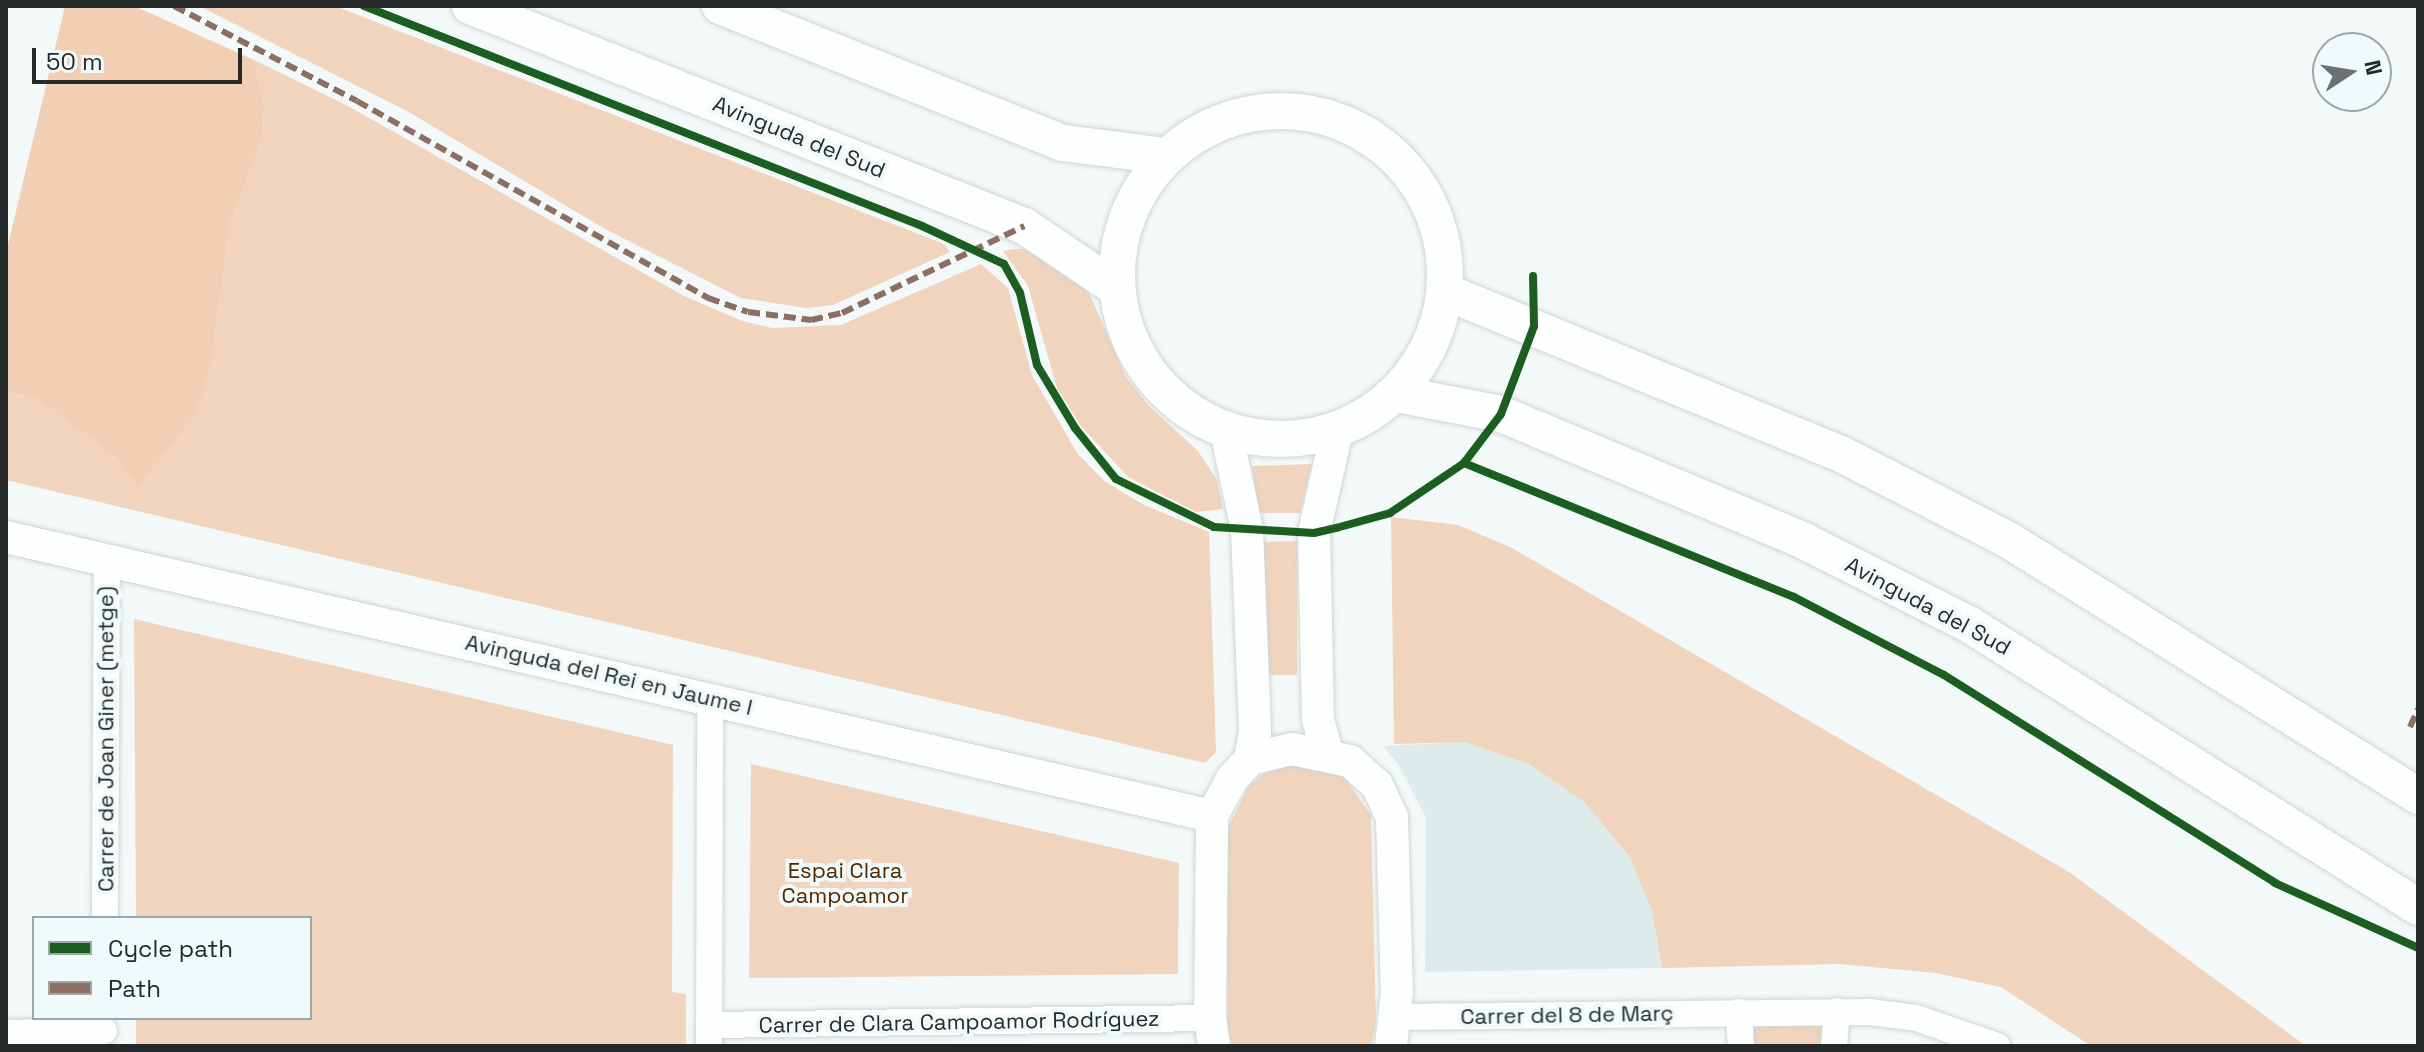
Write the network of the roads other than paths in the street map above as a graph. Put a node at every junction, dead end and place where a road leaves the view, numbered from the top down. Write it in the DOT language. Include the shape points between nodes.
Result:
graph roads {
  1 [pos="470,6"];
  2 [pos="720,6"];
  3 [pos="1165,156"];
  4 [pos="1116,288"];
  5 [pos="1446,292"];
  6 [pos="1397,394"];
  7 [pos="1226,431"];
  8 [pos="1337,431"];
  9 [pos="6,537"];
  10 [pos="107,560"];
  11 [pos="710,698"];
  12 [pos="1327,753"];
  13 [pos="1250,759"];
  14 [pos="2418,796"];
  15 [pos="1212,816"];
  16 [pos="2418,907"];
  17 [pos="105,916"];
  18 [pos="1837,1011"];
  19 [pos="1739,1012"];
  20 [pos="1393,1031"];
  21 [pos="104,1032"];
  22 [pos="1212,1032"];
  23 [pos="6,1033"];
  24 [pos="709,1036"];
  25 [pos="1741,1046"];
  26 [pos="1834,1046"];
  27 [pos="1997,1046"];
  1 -- 4 [label="main road, Avinguda del Sud" via="1024,226"];
  2 -- 3 [label="main road" via="1063,143"];
  3 -- 4 [label="main road" via="1136,195 1120,240"];
  3 -- 5 [label="main road" via="1211,124 1265,110 1321,114 1372,136 1406,166 1430,203 1444,246"];
  4 -- 7 [label="main road" via="1127,334 1150,376 1184,409"];
  5 -- 6 [label="main road" via="1430,347"];
  5 -- 14 [label="main road" via="1843,455 2010,541"];
  6 -- 8 [label="main road" via="1369,416"];
  6 -- 16 [label="main road, Avinguda del Sud" via="1501,414 1804,541 1970,625"];
  7 -- 8 [label="main road" via="1281,441"];
  7 -- 13 [label="street" via="1247,530 1255,700"];
  8 -- 12 [label="street" via="1314,533 1318,719"];
  9 -- 10 [label="street, Avinguda del Rei en Jaume I"];
  10 -- 11 [label="street, Avinguda del Rei en Jaume I"];
  10 -- 17 [label="street, Carrer de Joan Giner (metge)"];
  11 -- 15 [label="street, Avinguda del Rei en Jaume I"];
  11 -- 24 [label="street"];
  12 -- 13 [label="street" via="1292,749"];
  12 -- 20 [label="street" via="1365,772 1392,817 1397,856"];
  13 -- 15 [label="street"];
  15 -- 22 [label="street"];
  18 -- 19 [label="street, Carrer del 8 de Març"];
  18 -- 26 [label="street"];
  18 -- 27 [label="street, Carrer del 8 de Març" via="1916,1018"];
  19 -- 20 [label="street, Carrer del 8 de Març"];
  19 -- 25 [label="street"];
  21 -- 23 [label="street"];
  22 -- 24 [label="street, Carrer de Clara Campoamor Rodríguez"];
}
